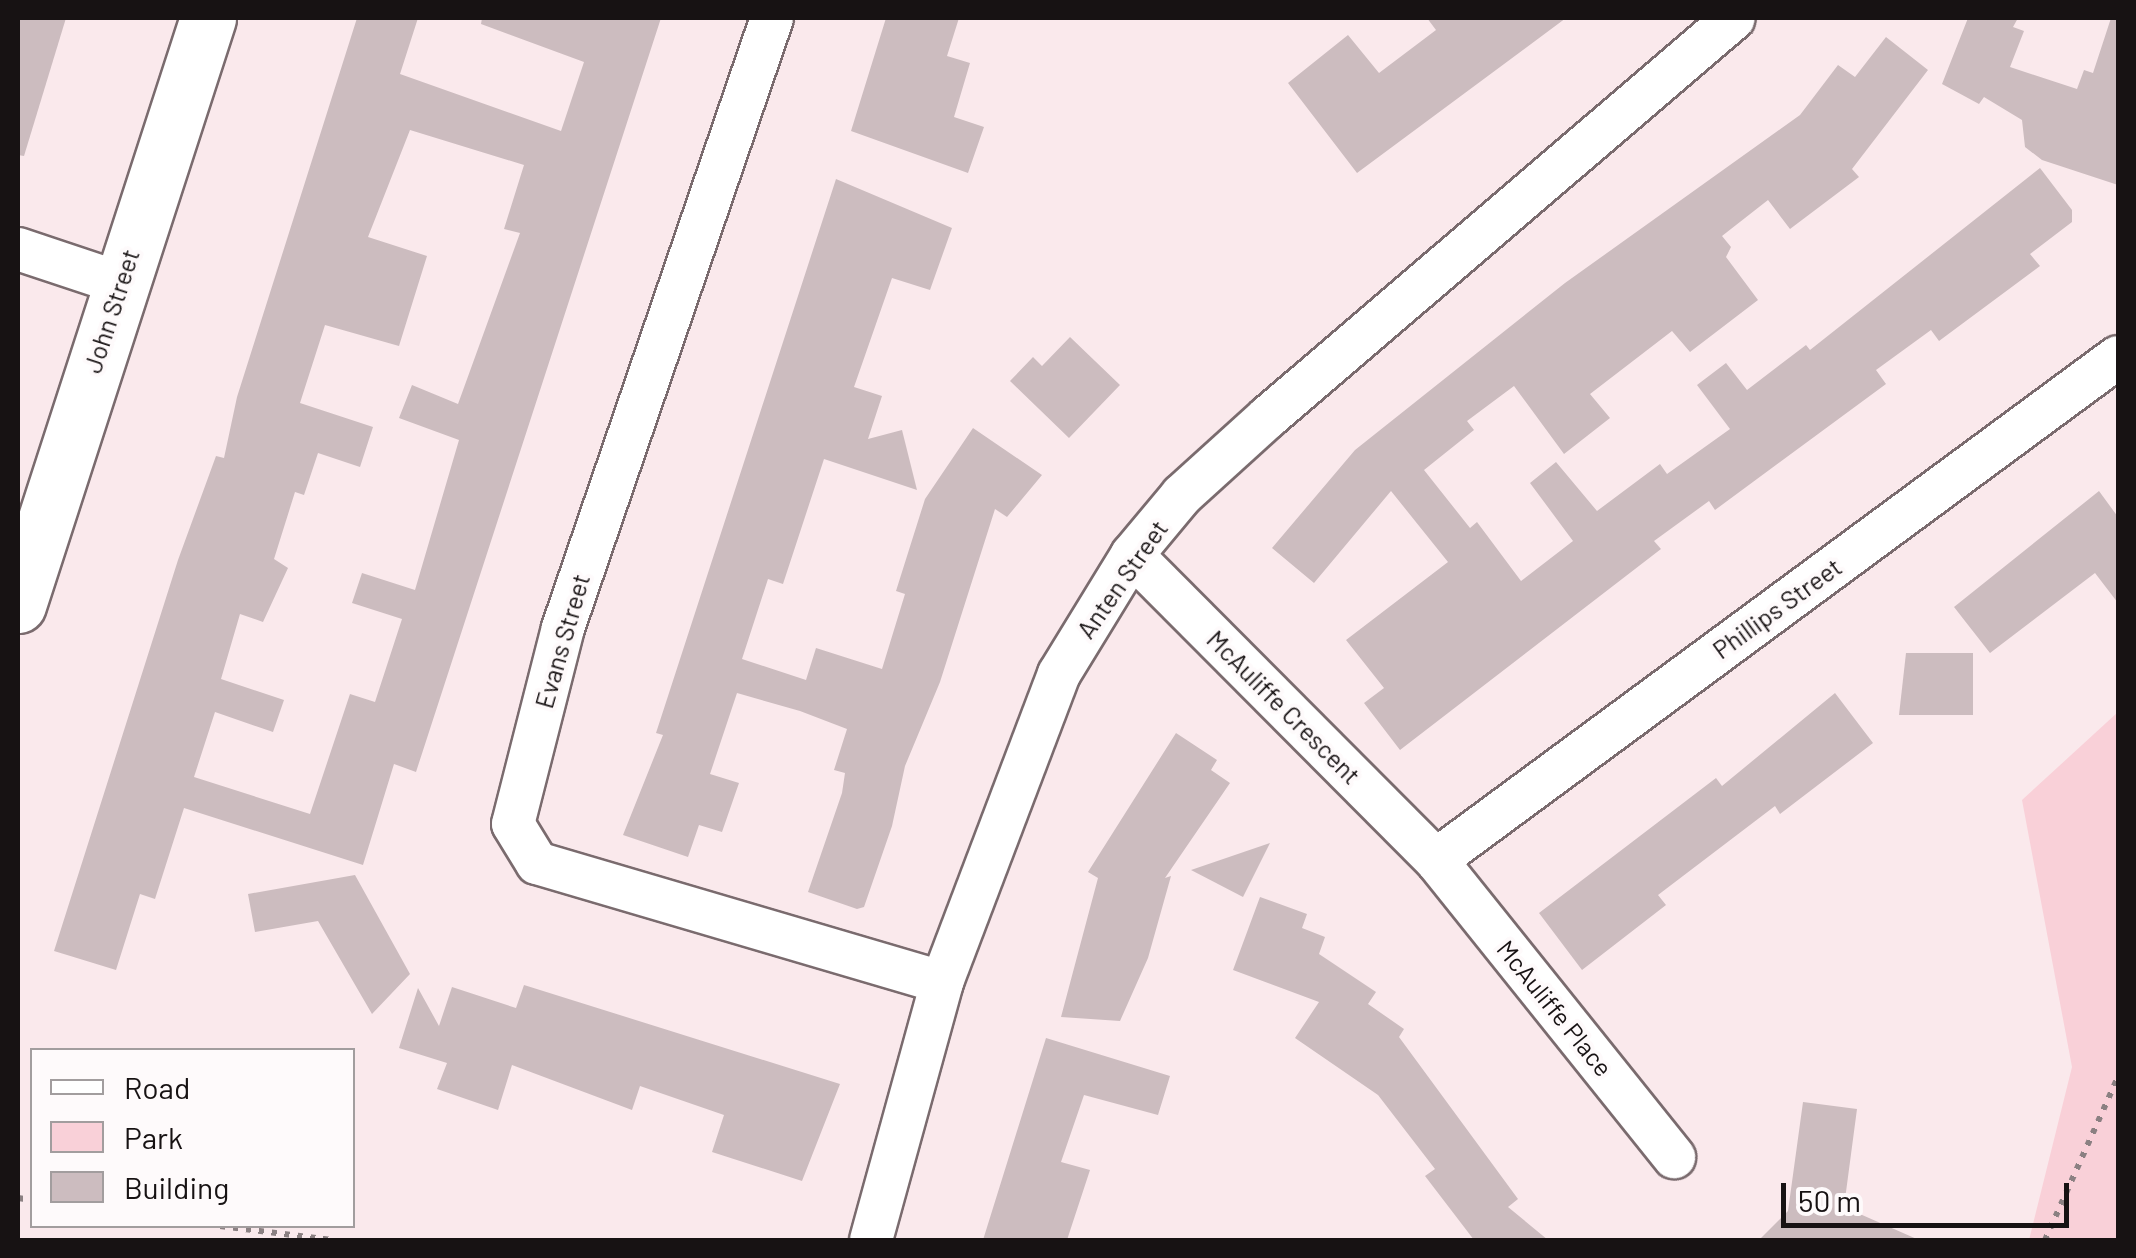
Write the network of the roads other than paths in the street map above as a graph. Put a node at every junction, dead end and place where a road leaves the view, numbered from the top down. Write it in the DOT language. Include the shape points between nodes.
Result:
graph roads {
  1 [pos="208,18"];
  2 [pos="772,18"];
  3 [pos="1734,18"];
  4 [pos="18,249"];
  5 [pos="120,283"];
  6 [pos="2118,357"];
  7 [pos="1132,555"];
  8 [pos="18,605"];
  9 [pos="1436,860"];
  10 [pos="942,982"];
  11 [pos="1674,1157"];
  12 [pos="871,1240"];
  1 -- 5 [label="main road, John Street"];
  2 -- 10 [label="street, Evans Street" via="563,628 512,824 537,863"];
  3 -- 7 [label="street, Anten Street" via="1268,417 1182,495"];
  4 -- 5 [label="street"];
  5 -- 8 [label="main road, John Street"];
  6 -- 9 [label="street, Phillips Street"];
  7 -- 9 [label="street, McAuliffe Crescent"];
  7 -- 10 [label="street, Anten Street" via="1059,674"];
  9 -- 11 [label="street, McAuliffe Place"];
  10 -- 12 [label="street, Anten Street"];
}
